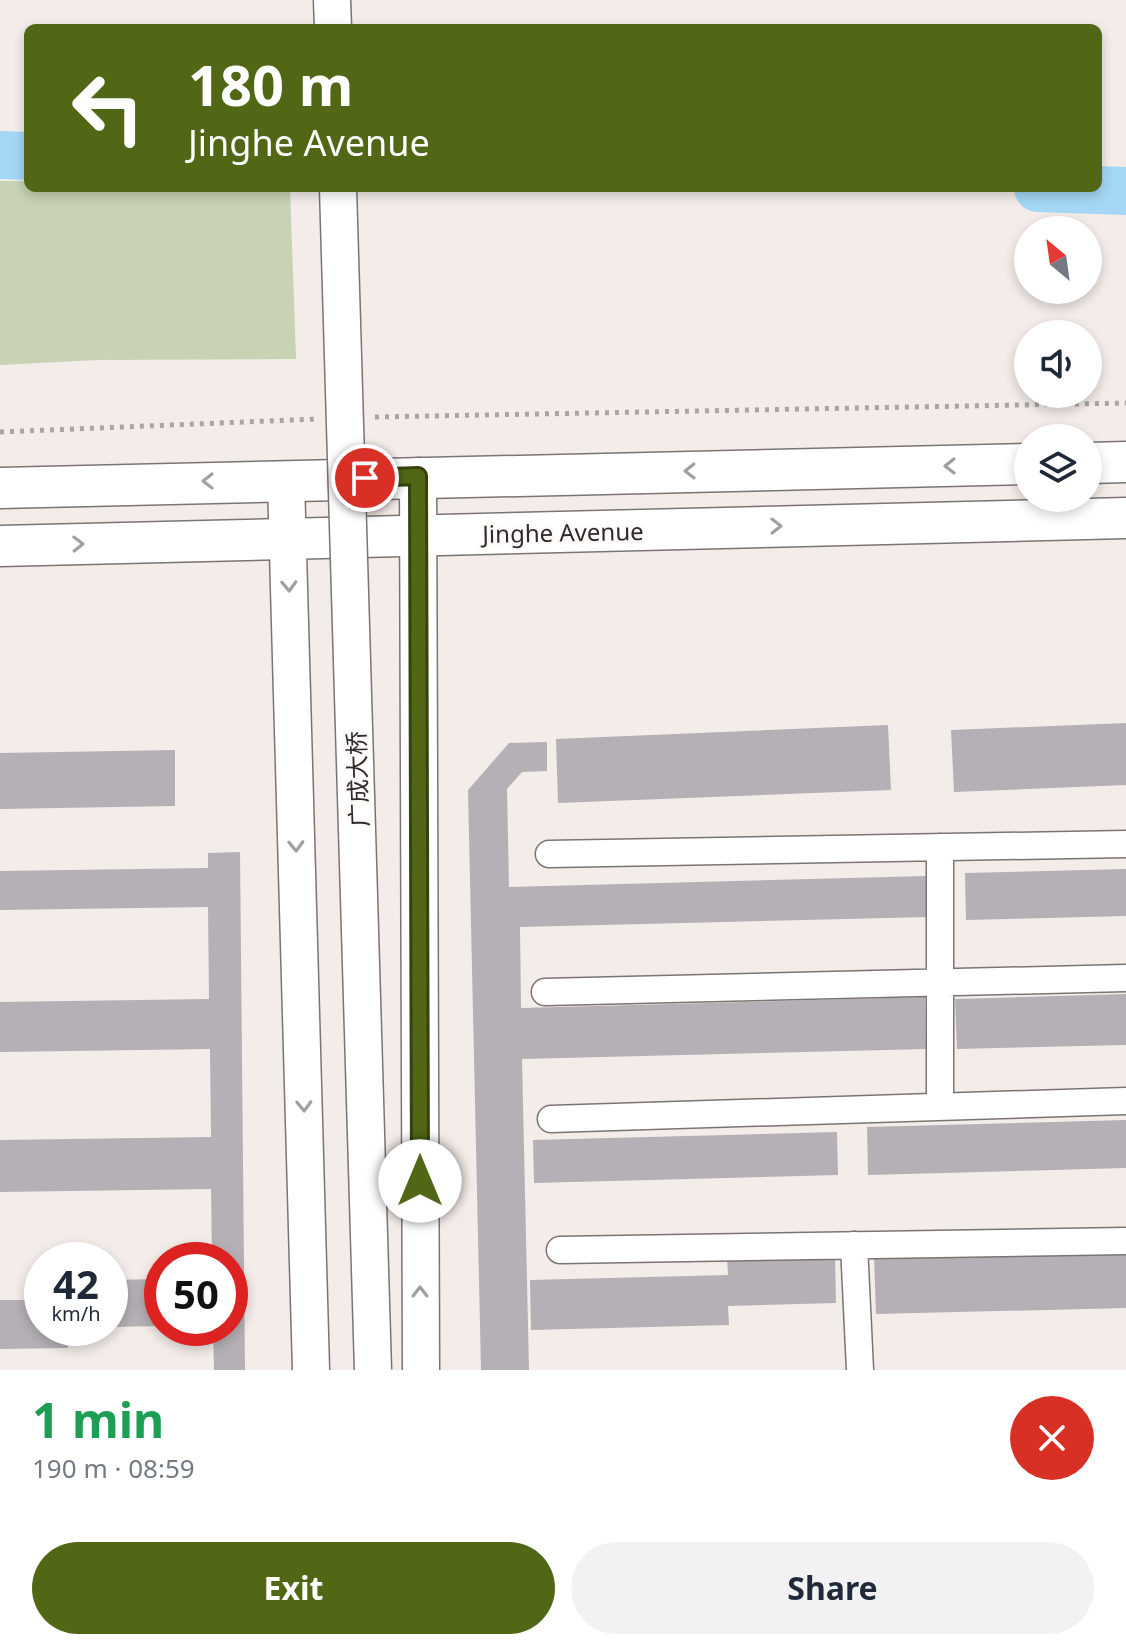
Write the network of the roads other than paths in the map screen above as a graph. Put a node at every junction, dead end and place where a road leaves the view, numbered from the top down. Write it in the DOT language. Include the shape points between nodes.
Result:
graph roads {
  1 [pos="332,0"];
  2 [pos="333,24"];
  3 [pos="338,192"];
  4 [pos="1126,462"];
  5 [pos="1102,463"];
  6 [pos="1014,464"];
  7 [pos="418,476"];
  8 [pos="286,481"];
  9 [pos="0,488"];
  10 [pos="1126,518"];
  11 [pos="418,535"];
  12 [pos="288,539"];
  13 [pos="0,546"];
  14 [pos="1126,844"];
  15 [pos="940,847"];
  16 [pos="549,854"];
  17 [pos="1126,978"];
  18 [pos="940,982"];
  19 [pos="545,992"];
  20 [pos="1126,1101"];
  21 [pos="940,1107"];
  22 [pos="551,1119"];
  23 [pos="1126,1241"];
  24 [pos="854,1245"];
  25 [pos="560,1250"];
  26 [pos="311,1370"];
  27 [pos="373,1370"];
  28 [pos="421,1370"];
  29 [pos="860,1370"];
  1 -- 2 [label="main road"];
  3 -- 27 [label="main road, 广成大桥, bridge"];
  4 -- 5 [label="main road"];
  6 -- 7 [label="main road, one-way"];
  7 -- 8 [label="main road"];
  7 -- 11 [label="main road"];
  8 -- 9 [label="main road, one-way"];
  8 -- 12 [label="main road"];
  11 -- 10 [label="main road, Jinghe Avenue, one-way"];
  11 -- 12 [label="main road, Jinghe Avenue"];
  28 -- 11 [label="main road, one-way"];
  13 -- 12 [label="main road, Jinghe Avenue, one-way"];
  12 -- 26 [label="main road, one-way"];
  14 -- 15 [label="street"];
  15 -- 16 [label="street"];
  15 -- 18 [label="street"];
  17 -- 18 [label="street"];
  18 -- 19 [label="street"];
  18 -- 21 [label="street"];
  20 -- 21 [label="street"];
  21 -- 22 [label="street"];
  23 -- 24 [label="street"];
  24 -- 25 [label="street"];
  24 -- 29 [label="street"];
}
